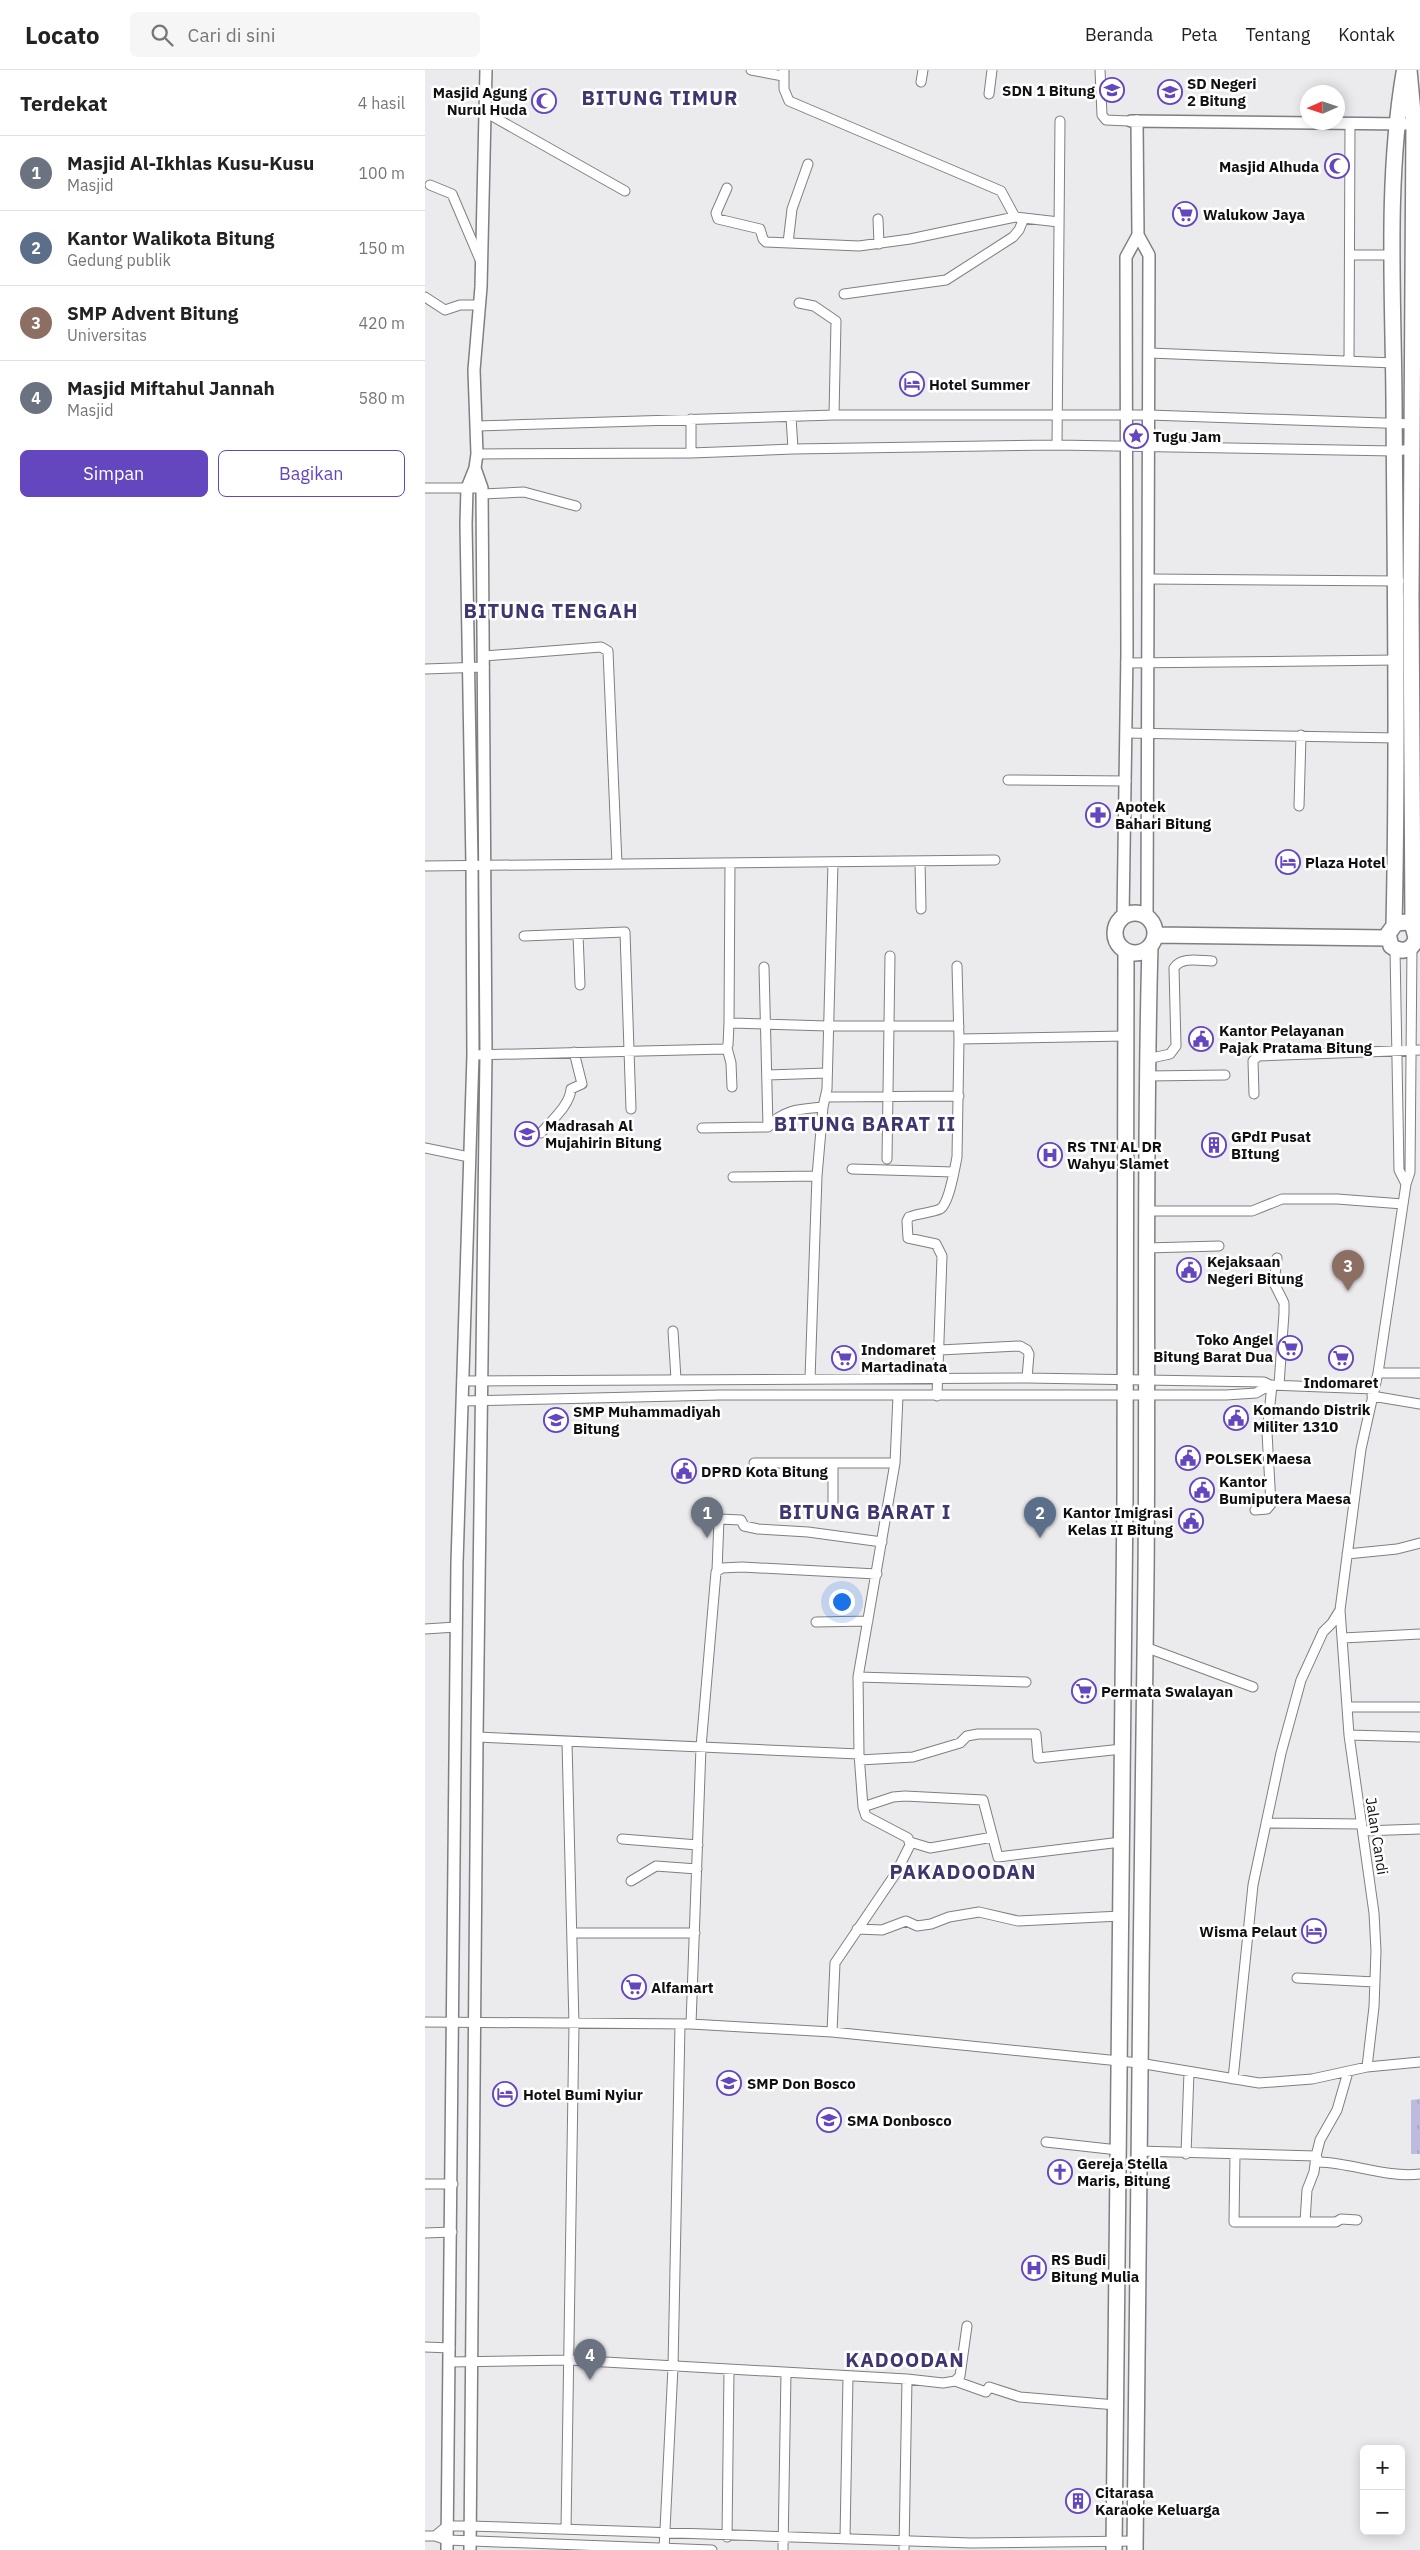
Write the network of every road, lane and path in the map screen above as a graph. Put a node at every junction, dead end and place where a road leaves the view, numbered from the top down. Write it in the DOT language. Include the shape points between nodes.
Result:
graph roads {
  1 [pos="486,70"];
  2 [pos="751,70"];
  3 [pos="923,70"];
  4 [pos="992,70"];
  5 [pos="1100,70"];
  6 [pos="1404,70"];
  7 [pos="1409,70"];
  8 [pos="783,73"];
  9 [pos="921,82"];
  10 [pos="989,94"];
  11 [pos="485,112"];
  12 [pos="1060,121"];
  13 [pos="1133,121"];
  14 [pos="1395,124"];
  15 [pos="1414,124"];
  16 [pos="1350,125"];
  17 [pos="808,164"];
  18 [pos="430,185"];
  19 [pos="727,188"];
  20 [pos="625,191"];
  21 [pos="1019,218"];
  22 [pos="878,219"];
  23 [pos="1059,222"];
  24 [pos="1138,235"];
  25 [pos="788,243"];
  26 [pos="879,244"];
  27 [pos="1350,255"];
  28 [pos="1392,255"];
  29 [pos="482,264"];
  30 [pos="844,294"];
  31 [pos="425,297"];
  32 [pos="799,303"];
  33 [pos="479,305"];
  34 [pos="1150,353"];
  35 [pos="1349,361"];
  36 [pos="1393,363"];
  37 [pos="1125,414"];
  38 [pos="1149,414"];
  39 [pos="833,415"];
  40 [pos="1058,415"];
  41 [pos="791,417"];
  42 [pos="691,419"];
  43 [pos="1413,424"];
  44 [pos="1394,425"];
  45 [pos="477,426"];
  46 [pos="1057,445"];
  47 [pos="1125,447"];
  48 [pos="1150,447"];
  49 [pos="793,449"];
  50 [pos="1413,449"];
  51 [pos="1394,451"];
  52 [pos="691,453"];
  53 [pos="477,454"];
  54 [pos="475,468"];
  55 [pos="425,488"];
  56 [pos="467,488"];
  57 [pos="482,491"];
  58 [pos="576,506"];
  59 [pos="1149,579"];
  60 [pos="1404,580"];
  61 [pos="1409,599"];
  62 [pos="1396,660"];
  63 [pos="1149,661"];
  64 [pos="484,662"];
  65 [pos="1126,663"];
  66 [pos="469,668"];
  67 [pos="425,670"];
  68 [pos="1126,733"];
  69 [pos="1149,733"];
  70 [pos="1301,735"];
  71 [pos="1397,738"];
  72 [pos="1410,761"];
  73 [pos="1008,780"];
  74 [pos="1126,782"];
  75 [pos="1416,788"];
  76 [pos="1397,790"];
  77 [pos="1299,806"];
  78 [pos="1417,853"];
  79 [pos="995,860"];
  80 [pos="920,861"];
  81 [pos="730,862"];
  82 [pos="833,862"];
  83 [pos="617,864"];
  84 [pos="472,865"];
  85 [pos="485,865"];
  86 [pos="425,866"];
  87 [pos="921,909"];
  88 [pos="1147,916"];
  89 [pos="1123,917"];
  90 [pos="1413,926"];
  91 [pos="578,934"];
  92 [pos="524,936"];
  93 [pos="1392,937"];
  94 [pos="1153,941"];
  95 [pos="1412,946"];
  96 [pos="1126,952"];
  97 [pos="890,956"];
  98 [pos="1212,961"];
  99 [pos="957,966"];
  100 [pos="764,967"];
  101 [pos="580,985"];
  102 [pos="733,1023"];
  103 [pos="766,1024"];
  104 [pos="827,1026"];
  105 [pos="959,1026"];
  106 [pos="890,1027"];
  107 [pos="1126,1036"];
  108 [pos="959,1039"];
  109 [pos="727,1048"];
  110 [pos="1416,1050"];
  111 [pos="628,1051"];
  112 [pos="574,1052"];
  113 [pos="1398,1052"];
  114 [pos="486,1054"];
  115 [pos="473,1055"];
  116 [pos="1147,1059"];
  117 [pos="827,1073"];
  118 [pos="767,1075"];
  119 [pos="1225,1075"];
  120 [pos="1146,1076"];
  121 [pos="732,1087"];
  122 [pos="1254,1094"];
  123 [pos="959,1096"];
  124 [pos="826,1097"];
  125 [pos="888,1098"];
  126 [pos="823,1107"];
  127 [pos="631,1109"];
  128 [pos="768,1127"];
  129 [pos="702,1128"];
  130 [pos="541,1133"];
  131 [pos="425,1148"];
  132 [pos="469,1157"];
  133 [pos="887,1159"];
  134 [pos="851,1169"];
  135 [pos="954,1172"];
  136 [pos="817,1176"];
  137 [pos="733,1177"];
  138 [pos="1406,1184"];
  139 [pos="1146,1188"];
  140 [pos="1125,1189"];
  141 [pos="1403,1204"];
  142 [pos="1146,1211"];
  143 [pos="1219,1246"];
  144 [pos="1147,1248"];
  145 [pos="1277,1258"];
  146 [pos="673,1331"];
  147 [pos="940,1350"];
  148 [pos="1420,1372"];
  149 [pos="1378,1373"];
  150 [pos="721,1378"];
  151 [pos="1027,1378"];
  152 [pos="676,1379"];
  153 [pos="810,1379"];
  154 [pos="938,1379"];
  155 [pos="1126,1379"];
  156 [pos="462,1380"];
  157 [pos="481,1380"];
  158 [pos="606,1380"];
  159 [pos="1201,1381"];
  160 [pos="1274,1385"];
  161 [pos="1148,1387"];
  162 [pos="1373,1393"];
  163 [pos="721,1395"];
  164 [pos="1125,1395"];
  165 [pos="1201,1395"];
  166 [pos="607,1396"];
  167 [pos="898,1396"];
  168 [pos="937,1396"];
  169 [pos="462,1401"];
  170 [pos="481,1401"];
  171 [pos="1420,1404"];
  172 [pos="895,1462"];
  173 [pos="754,1463"];
  174 [pos="833,1463"];
  175 [pos="833,1509"];
  176 [pos="1255,1510"];
  177 [pos="882,1542"];
  178 [pos="1420,1543"];
  179 [pos="1347,1554"];
  180 [pos="717,1571"];
  181 [pos="877,1574"];
  182 [pos="1340,1610"];
  183 [pos="868,1621"];
  184 [pos="816,1622"];
  185 [pos="456,1627"];
  186 [pos="425,1629"];
  187 [pos="1420,1634"];
  188 [pos="1343,1638"];
  189 [pos="1145,1647"];
  190 [pos="858,1677"];
  191 [pos="1026,1682"];
  192 [pos="1253,1687"];
  193 [pos="1347,1707"];
  194 [pos="1420,1707"];
  195 [pos="477,1736"];
  196 [pos="1349,1736"];
  197 [pos="1420,1737"];
  198 [pos="567,1742"];
  199 [pos="701,1748"];
  200 [pos="1122,1749"];
  201 [pos="859,1757"];
  202 [pos="863,1807"];
  203 [pos="1266,1823"];
  204 [pos="1363,1828"];
  205 [pos="1420,1829"];
  206 [pos="993,1837"];
  207 [pos="622,1839"];
  208 [pos="910,1842"];
  209 [pos="1121,1842"];
  210 [pos="698,1845"];
  211 [pos="697,1869"];
  212 [pos="631,1881"];
  213 [pos="1121,1916"];
  214 [pos="857,1930"];
  215 [pos="695,1933"];
  216 [pos="573,1934"];
  217 [pos="1297,1978"];
  218 [pos="1375,1982"];
  219 [pos="425,2022"];
  220 [pos="454,2022"];
  221 [pos="475,2022"];
  222 [pos="691,2024"];
  223 [pos="574,2025"];
  224 [pos="680,2025"];
  225 [pos="832,2032"];
  226 [pos="1119,2061"];
  227 [pos="1420,2062"];
  228 [pos="1139,2063"];
  229 [pos="1367,2067"];
  230 [pos="1189,2072"];
  231 [pos="1348,2072"];
  232 [pos="1233,2079"];
  233 [pos="1046,2142"];
  234 [pos="1118,2150"];
  235 [pos="1138,2152"];
  236 [pos="1186,2154"];
  237 [pos="1235,2155"];
  238 [pos="1315,2156"];
  239 [pos="1420,2174"];
  240 [pos="473,2178"];
  241 [pos="453,2181"];
  242 [pos="425,2184"];
  243 [pos="1357,2220"];
  244 [pos="1305,2222"];
  245 [pos="452,2232"];
  246 [pos="425,2233"];
  247 [pos="967,2326"];
  248 [pos="1117,2328"];
  249 [pos="1137,2328"];
  250 [pos="425,2347"];
  251 [pos="450,2348"];
  252 [pos="569,2360"];
  253 [pos="450,2362"];
  254 [pos="471,2362"];
  255 [pos="673,2367"];
  256 [pos="729,2370"];
  257 [pos="786,2374"];
  258 [pos="849,2377"];
  259 [pos="907,2379"];
  260 [pos="955,2382"];
  261 [pos="1116,2405"];
  262 [pos="447,2526"];
  263 [pos="470,2526"];
  264 [pos="566,2529"];
  265 [pos="664,2534"];
  266 [pos="425,2536"];
  267 [pos="435,2536"];
  268 [pos="727,2536"];
  269 [pos="783,2537"];
  270 [pos="845,2538"];
  271 [pos="447,2545"];
  272 [pos="904,2545"];
  273 [pos="470,2546"];
  274 [pos="1114,2546"];
  275 [pos="1135,2546"];
  276 [pos="567,2547"];
  277 [pos="663,2549"];
  278 [pos="712,2550"];
  279 [pos="783,2550"];
  1 -- 11 [label="street"];
  2 -- 8 [label="street"];
  3 -- 9 [label="street"];
  4 -- 10 [label="street"];
  5 -- 13 [label="street" via="1104,118"];
  6 -- 14 [label="highway"];
  7 -- 15 [label="highway"];
  8 -- 21 [label="street" via="784,93 789,101 1001,191"];
  11 -- 20 [label="street"];
  11 -- 29 [label="street"];
  12 -- 23 [label="street"];
  13 -- 16 [label="street"];
  13 -- 24 [label="street"];
  14 -- 15 [label="street"];
  14 -- 16 [label="street"];
  14 -- 28 [label="highway"];
  15 -- 43 [label="highway"];
  16 -- 27 [label="street"];
  17 -- 25 [label="street" via="792,209"];
  18 -- 29 [label="street" via="452,194"];
  19 -- 25 [label="street" via="716,213 718,219 760,229 765,241"];
  21 -- 23 [label="street"];
  21 -- 26 [label="street"];
  21 -- 30 [label="street" via="1019,230 1013,237 946,280"];
  22 -- 26 [label="street"];
  23 -- 40 [label="street"];
  24 -- 34 [label="street" via="1149,256"];
  24 -- 37 [label="street" via="1126,257"];
  25 -- 26 [label="street"];
  27 -- 28 [label="street"];
  27 -- 35 [label="street"];
  28 -- 36 [label="highway"];
  29 -- 33 [label="street"];
  31 -- 33 [label="street" via="445,310"];
  32 -- 39 [label="street" via="814,306 836,320"];
  33 -- 45 [label="street" via="474,370"];
  34 -- 35 [label="street"];
  34 -- 38 [label="street"];
  35 -- 36 [label="street"];
  36 -- 44 [label="highway"];
  37 -- 38 [label="street"];
  37 -- 40 [label="street"];
  37 -- 47 [label="street"];
  38 -- 44 [label="street"];
  38 -- 48 [label="street"];
  39 -- 40 [label="street"];
  39 -- 41 [label="street"];
  40 -- 46 [label="street"];
  41 -- 42 [label="street"];
  41 -- 49 [label="street"];
  42 -- 45 [label="street"];
  42 -- 52 [label="street"];
  43 -- 44 [label="street"];
  43 -- 50 [label="highway"];
  44 -- 51 [label="highway"];
  45 -- 53 [label="street"];
  46 -- 47 [label="street"];
  46 -- 49 [label="street"];
  47 -- 48 [label="street"];
  47 -- 65 [label="street"];
  48 -- 51 [label="street"];
  48 -- 59 [label="street"];
  49 -- 52 [label="street"];
  50 -- 51 [label="street"];
  50 -- 60 [label="highway"];
  51 -- 60 [label="highway"];
  52 -- 53 [label="street"];
  53 -- 54 [label="street"];
  54 -- 56 [label="street"];
  54 -- 57 [label="street"];
  55 -- 56 [label="street"];
  56 -- 57 [label="street"];
  56 -- 66 [label="street"];
  57 -- 58 [label="street" via="524,492"];
  57 -- 64 [label="street"];
  59 -- 60 [label="street"];
  59 -- 63 [label="street"];
  60 -- 61 [label="highway"];
  61 -- 62 [label="highway"];
  61 -- 72 [label="highway"];
  62 -- 63 [label="street"];
  62 -- 71 [label="highway"];
  63 -- 65 [label="street"];
  63 -- 69 [label="street"];
  64 -- 66 [label="street"];
  64 -- 83 [label="street" via="601,647 608,650"];
  64 -- 85 [label="street"];
  65 -- 68 [label="street"];
  66 -- 67 [label="street"];
  66 -- 84 [label="street"];
  68 -- 69 [label="street"];
  68 -- 74 [label="street"];
  69 -- 70 [label="street"];
  69 -- 88 [label="street"];
  70 -- 71 [label="street"];
  70 -- 77 [label="street"];
  71 -- 72 [label="highway"];
  72 -- 75 [label="highway"];
  72 -- 76 [label="highway"];
  73 -- 74 [label="street"];
  74 -- 89 [label="street"];
  75 -- 76 [label="street"];
  75 -- 78 [label="highway"];
  76 -- 93 [label="highway"];
  78 -- 90 [label="highway"];
  79 -- 80 [label="street"];
  80 -- 82 [label="street"];
  80 -- 87 [label="street"];
  81 -- 82 [label="street"];
  81 -- 83 [label="street"];
  81 -- 109 [label="street"];
  82 -- 104 [label="street"];
  83 -- 85 [label="street"];
  84 -- 85 [label="street"];
  84 -- 86 [label="street"];
  84 -- 115 [label="street"];
  85 -- 114 [label="street"];
  88 -- 89 [label="highway" via="1137,913"];
  88 -- 94 [label="highway" via="1152,921"];
  89 -- 96 [label="highway" via="1117,924 1115,935"];
  90 -- 93 [label="highway" via="1401,922"];
  90 -- 95 [label="highway" via="1416,938"];
  91 -- 92 [label="street"];
  91 -- 101 [label="street"];
  91 -- 111 [label="street" via="625,932"];
  93 -- 94 [label="highway"];
  93 -- 95 [label="highway" via="1402,951"];
  93 -- 113 [label="street"];
  94 -- 96 [label="highway" via="1140,952"];
  94 -- 116 [label="highway"];
  95 -- 110 [label="street, Jalan Candi"];
  96 -- 107 [label="highway"];
  97 -- 106 [label="street"];
  98 -- 116 [label="street" via="1181,960 1177,963 1174,968 1176,1046 1170,1054"];
  99 -- 105 [label="street"];
  100 -- 103 [label="street"];
  102 -- 103 [label="street"];
  103 -- 104 [label="street"];
  103 -- 118 [label="street"];
  104 -- 106 [label="street"];
  104 -- 117 [label="street"];
  105 -- 106 [label="street"];
  105 -- 108 [label="street"];
  106 -- 125 [label="street"];
  107 -- 108 [label="street"];
  107 -- 140 [label="highway"];
  108 -- 123 [label="street"];
  109 -- 111 [label="street"];
  109 -- 121 [label="street"];
  110 -- 113 [label="street"];
  110 -- 138 [label="street, Jalan Candi" via="1411,1172"];
  111 -- 112 [label="street"];
  111 -- 127 [label="street"];
  112 -- 114 [label="street"];
  112 -- 130 [label="street" via="582,1084 571,1090 571,1095"];
  113 -- 122 [label="street" via="1258,1056 1253,1061"];
  113 -- 138 [label="street" via="1399,1170"];
  114 -- 115 [label="street"];
  114 -- 157 [label="street"];
  115 -- 132 [label="street"];
  116 -- 120 [label="highway"];
  117 -- 118 [label="street"];
  117 -- 124 [label="street"];
  118 -- 128 [label="street"];
  119 -- 120 [label="street"];
  120 -- 139 [label="highway"];
  123 -- 125 [label="street"];
  123 -- 135 [label="street"];
  124 -- 125 [label="street"];
  124 -- 126 [label="street"];
  125 -- 133 [label="street"];
  126 -- 128 [label="street" via="789,1111"];
  126 -- 136 [label="street"];
  128 -- 129 [label="street"];
  131 -- 132 [label="street"];
  132 -- 156 [label="street"];
  134 -- 135 [label="street"];
  135 -- 147 [label="street" via="945,1205 939,1210 909,1216 907,1221 908,1238 936,1244 942,1256"];
  136 -- 137 [label="street"];
  136 -- 153 [label="street"];
  138 -- 141 [label="street, Jalan Candi"];
  139 -- 140 [label="highway"];
  139 -- 142 [label="highway"];
  140 -- 155 [label="highway"];
  141 -- 142 [label="street" via="1282,1199 1251,1211"];
  141 -- 149 [label="street, Jalan Candi"];
  142 -- 144 [label="highway"];
  143 -- 144 [label="street"];
  144 -- 161 [label="highway"];
  145 -- 160 [label="street" via="1275,1286 1284,1303 1284,1313"];
  146 -- 152 [label="street"];
  147 -- 151 [label="street" via="1020,1346 1029,1354"];
  147 -- 154 [label="street"];
  148 -- 149 [label="street"];
  149 -- 162 [label="street, Jalan Candi"];
  150 -- 152 [label="street"];
  150 -- 153 [label="street"];
  150 -- 163 [label="street"];
  151 -- 154 [label="street"];
  151 -- 155 [label="street"];
  152 -- 158 [label="street"];
  153 -- 154 [label="street"];
  154 -- 168 [label="street"];
  155 -- 161 [label="street"];
  155 -- 164 [label="highway"];
  156 -- 157 [label="street"];
  156 -- 169 [label="street"];
  157 -- 158 [label="street"];
  157 -- 170 [label="street"];
  158 -- 166 [label="street"];
  159 -- 160 [label="street"];
  159 -- 161 [label="street"];
  159 -- 165 [label="street"];
  160 -- 162 [label="street"];
  160 -- 165 [label="street" via="1256,1393"];
  160 -- 176 [label="street" via="1267,1433 1271,1504 1267,1509"];
  161 -- 164 [label="street"];
  161 -- 165 [label="street"];
  161 -- 189 [label="highway"];
  162 -- 171 [label="street"];
  162 -- 179 [label="street, Jalan Candi" via="1361,1449"];
  163 -- 166 [label="street"];
  163 -- 167 [label="street"];
  164 -- 168 [label="street"];
  164 -- 200 [label="highway"];
  166 -- 170 [label="street"];
  167 -- 168 [label="street"];
  167 -- 172 [label="street"];
  169 -- 170 [label="street"];
  169 -- 185 [label="street"];
  170 -- 195 [label="street"];
  172 -- 174 [label="street"];
  172 -- 177 [label="street"];
  173 -- 174 [label="street"];
  174 -- 175 [label="street"];
  177 -- 180 [label="street" via="758,1529 744,1526 741,1520 719,1519"];
  177 -- 181 [label="street"];
  178 -- 179 [label="street" via="1397,1549"];
  179 -- 182 [label="street, Jalan Candi"];
  180 -- 181 [label="street" via="742,1567"];
  180 -- 199 [label="street"];
  181 -- 183 [label="street"];
  182 -- 188 [label="street, Jalan Candi"];
  182 -- 203 [label="street" via="1323,1632 1299,1686"];
  183 -- 184 [label="street"];
  183 -- 190 [label="street"];
  185 -- 186 [label="street"];
  185 -- 220 [label="street"];
  187 -- 188 [label="street"];
  188 -- 193 [label="street, Jalan Candi"];
  189 -- 192 [label="street"];
  189 -- 228 [label="highway"];
  190 -- 191 [label="street"];
  190 -- 201 [label="street"];
  193 -- 194 [label="street"];
  193 -- 196 [label="street, Jalan Candi"];
  195 -- 198 [label="street"];
  195 -- 221 [label="street"];
  196 -- 197 [label="street"];
  196 -- 204 [label="street, Jalan Candi"];
  198 -- 199 [label="street"];
  198 -- 216 [label="street"];
  199 -- 201 [label="street"];
  199 -- 210 [label="street"];
  200 -- 201 [label="street" via="1038,1758 1036,1734 977,1734 967,1736 960,1743 913,1757"];
  200 -- 209 [label="highway"];
  201 -- 202 [label="street"];
  202 -- 206 [label="street" via="905,1796 983,1800"];
  202 -- 208 [label="street" via="872,1821 899,1833"];
  203 -- 204 [label="street"];
  203 -- 232 [label="street" via="1253,1885"];
  204 -- 205 [label="street"];
  204 -- 218 [label="street, Jalan Candi" via="1374,1913"];
  206 -- 208 [label="street" via="930,1848"];
  206 -- 209 [label="street" via="998,1857"];
  207 -- 210 [label="street"];
  208 -- 214 [label="street" via="896,1873"];
  209 -- 213 [label="highway"];
  210 -- 211 [label="street"];
  211 -- 212 [label="street" via="657,1866"];
  211 -- 215 [label="street"];
  213 -- 214 [label="street" via="1018,1921 979,1912 931,1924 917,1926 906,1921 882,1930"];
  213 -- 226 [label="highway"];
  214 -- 225 [label="street" via="837,1958 833,1971"];
  215 -- 216 [label="street"];
  215 -- 222 [label="street"];
  216 -- 223 [label="street"];
  217 -- 218 [label="street"];
  218 -- 229 [label="street, Jalan Candi"];
  219 -- 220 [label="street"];
  220 -- 221 [label="street"];
  220 -- 241 [label="street"];
  221 -- 223 [label="street"];
  221 -- 240 [label="street"];
  222 -- 224 [label="street"];
  222 -- 225 [label="street"];
  223 -- 224 [label="street"];
  223 -- 252 [label="street"];
  224 -- 255 [label="street"];
  225 -- 226 [label="street"];
  226 -- 228 [label="street"];
  226 -- 234 [label="highway"];
  227 -- 229 [label="street"];
  228 -- 230 [label="street"];
  228 -- 235 [label="highway"];
  229 -- 231 [label="street"];
  230 -- 232 [label="street"];
  230 -- 236 [label="street"];
  231 -- 232 [label="street" via="1274,2083"];
  231 -- 238 [label="street" via="1337,2110"];
  233 -- 234 [label="street"];
  234 -- 248 [label="highway"];
  235 -- 236 [label="street"];
  235 -- 249 [label="highway"];
  236 -- 237 [label="street"];
  237 -- 238 [label="street"];
  237 -- 244 [label="street" via="1234,2222"];
  238 -- 239 [label="street" via="1319,2162 1354,2165 1387,2173"];
  238 -- 244 [label="street" via="1314,2172 1307,2190"];
  240 -- 241 [label="street"];
  240 -- 254 [label="street"];
  241 -- 242 [label="street"];
  241 -- 245 [label="street"];
  243 -- 244 [label="street"];
  245 -- 246 [label="street"];
  245 -- 251 [label="street"];
  247 -- 260 [label="street" via="964,2360"];
  248 -- 249 [label="highway"];
  248 -- 261 [label="highway"];
  249 -- 275 [label="highway"];
  250 -- 251 [label="street"];
  251 -- 253 [label="street"];
  252 -- 254 [label="street"];
  252 -- 255 [label="street"];
  252 -- 264 [label="street"];
  253 -- 254 [label="street"];
  253 -- 262 [label="street"];
  254 -- 263 [label="street"];
  255 -- 256 [label="street"];
  255 -- 265 [label="street"];
  256 -- 257 [label="street"];
  256 -- 268 [label="street"];
  257 -- 258 [label="street"];
  257 -- 269 [label="street"];
  258 -- 259 [label="street"];
  258 -- 270 [label="street"];
  259 -- 260 [label="street"];
  259 -- 272 [label="street"];
  260 -- 261 [label="street" via="986,2392 989,2386 1020,2397"];
  261 -- 274 [label="highway"];
  262 -- 263 [label="street"];
  262 -- 267 [label="street"];
  262 -- 271 [label="street"];
  263 -- 264 [label="street"];
  263 -- 273 [label="street"];
  264 -- 265 [label="street"];
  265 -- 268 [label="street"];
  265 -- 277 [label="street"];
  266 -- 267 [label="street"];
  267 -- 271 [label="street"];
  268 -- 269 [label="street"];
  269 -- 270 [label="street"];
  269 -- 279 [label="street"];
  270 -- 272 [label="street"];
  271 -- 273 [label="street"];
  272 -- 274 [label="street"];
  273 -- 276 [label="street"];
  274 -- 275 [label="street"];
  276 -- 277 [label="street"];
  277 -- 278 [label="street"];
}
